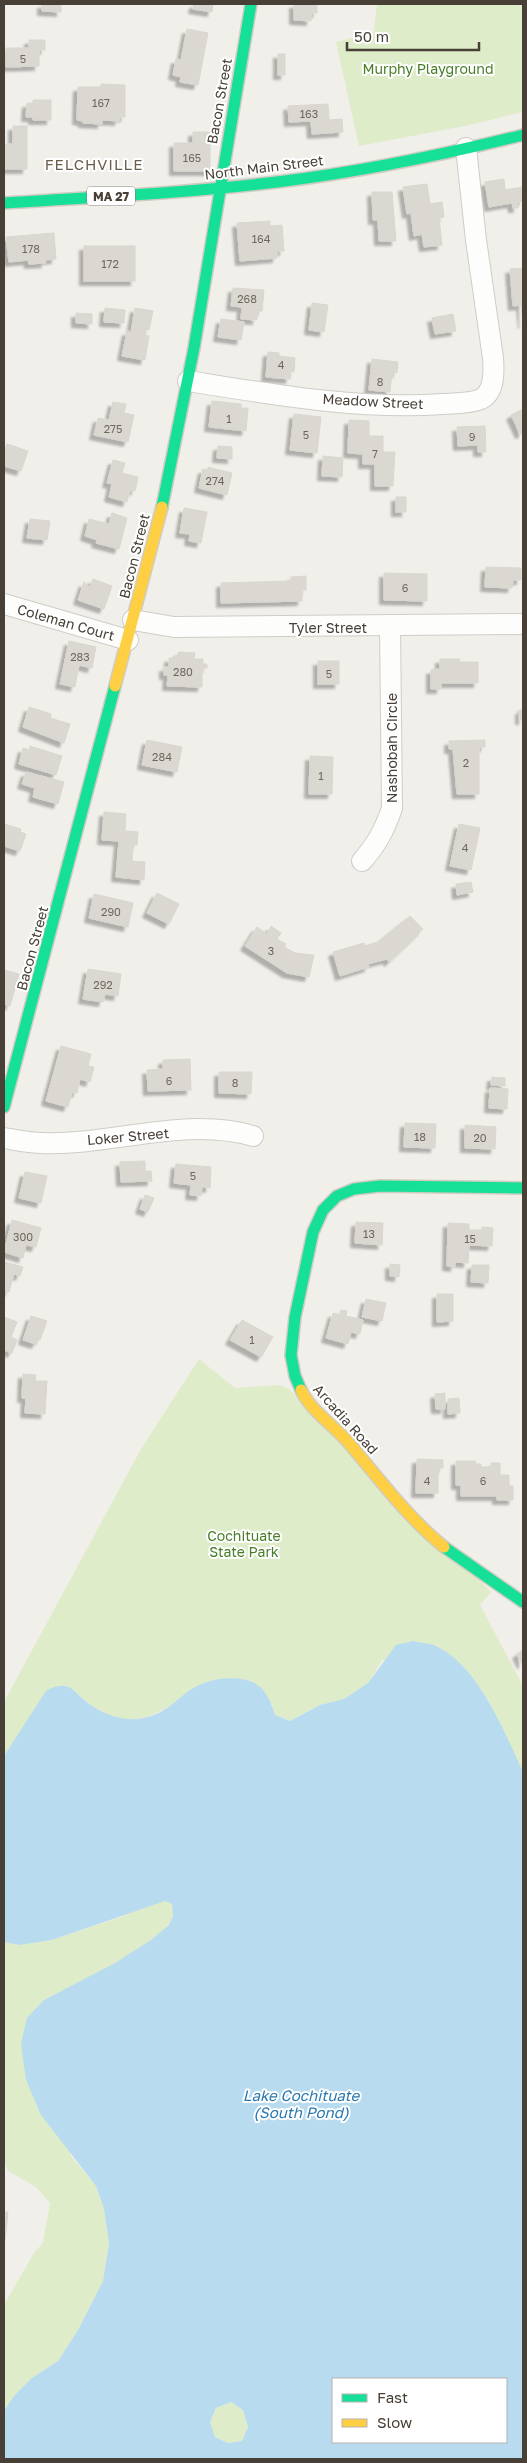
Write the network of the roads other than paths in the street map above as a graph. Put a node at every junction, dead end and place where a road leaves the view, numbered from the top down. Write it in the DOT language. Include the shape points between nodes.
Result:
graph roads {
  1 [pos="251,4"];
  2 [pos="523,135"];
  3 [pos="466,148"];
  4 [pos="219,189"];
  5 [pos="4,203"];
  6 [pos="188,381"];
  7 [pos="4,604"];
  8 [pos="133,620"];
  9 [pos="523,624"];
  10 [pos="390,627"];
  11 [pos="128,640"];
  12 [pos="362,861"];
  13 [pos="4,1107"];
  14 [pos="253,1136"];
  15 [pos="4,1138"];
  16 [pos="523,1188"];
  17 [pos="523,1602"];
  1 -- 4 [label="street, Bacon Street"];
  2 -- 3 [label="street, North Main Street / MA 27"];
  3 -- 4 [label="street, North Main Street / MA 27" via="335,174"];
  3 -- 6 [label="street, Meadow Street" via="493,358 494,372 487,394 469,402 398,406"];
  4 -- 5 [label="street, North Main Street / MA 27"];
  4 -- 6 [label="street, Bacon Street"];
  6 -- 8 [label="street, Bacon Street" via="164,498"];
  7 -- 11 [label="street, Coleman Court"];
  8 -- 10 [label="street, Tyler Street" via="174,627"];
  8 -- 11 [label="street, Bacon Street"];
  9 -- 10 [label="street, Tyler Street"];
  10 -- 12 [label="street, Nashobah Circle" via="392,808 386,827"];
  11 -- 13 [label="street, Bacon Street"];
  14 -- 15 [label="street, Loker Street" via="197,1131 48,1143"];
  16 -- 17 [label="street, Arcadia Road" via="380,1186 354,1189 337,1196 322,1210 316,1223 296,1308 291,1355 299,1388 306,1400 346,1440 418,1526 455,1556"];
}
